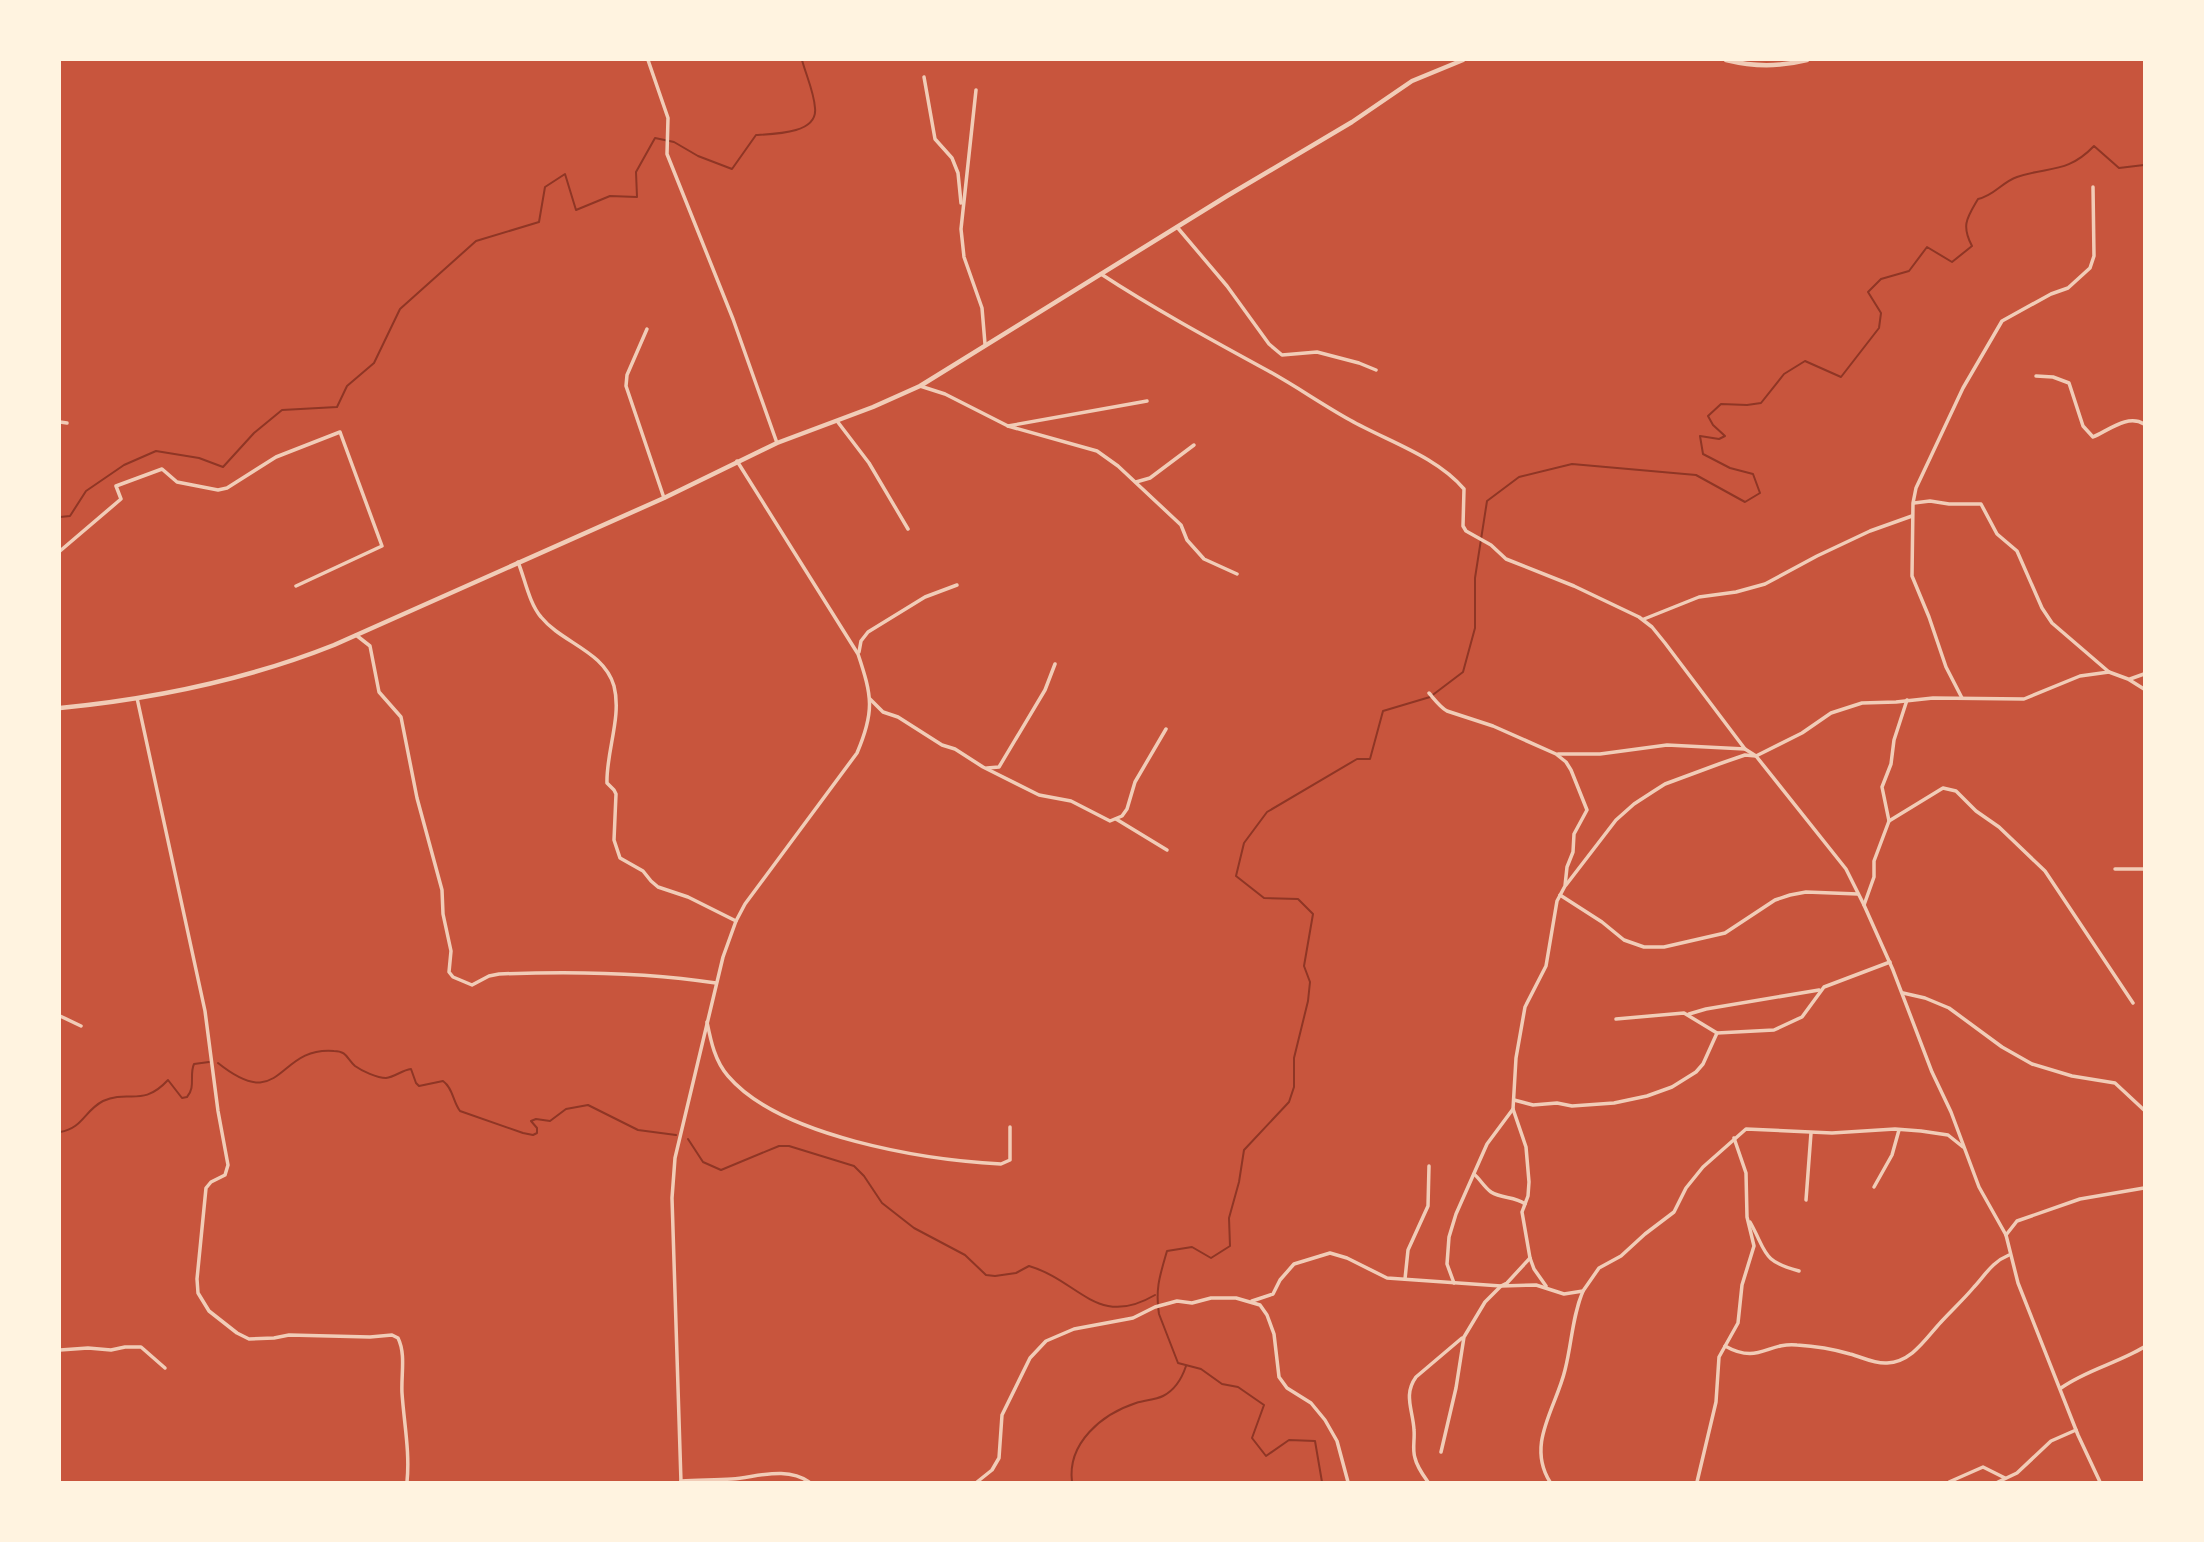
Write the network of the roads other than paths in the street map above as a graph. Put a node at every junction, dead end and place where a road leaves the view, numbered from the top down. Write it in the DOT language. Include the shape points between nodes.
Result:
graph roads {
  1 [pos="648,60"];
  2 [pos="1463,60"];
  3 [pos="1726,60"];
  4 [pos="1807,60"];
  5 [pos="925,77"];
  6 [pos="976,90"];
  7 [pos="2093,187"];
  8 [pos="962,208"];
  9 [pos="1177,227"];
  10 [pos="1101,274"];
  11 [pos="648,330"];
  12 [pos="985,344"];
  13 [pos="1376,370"];
  14 [pos="2036,376"];
  15 [pos="919,386"];
  16 [pos="1147,401"];
  17 [pos="835,419"];
  18 [pos="60,422"];
  19 [pos="67,423"];
  20 [pos="2144,424"];
  21 [pos="1008,426"];
  22 [pos="777,443"];
  23 [pos="1194,445"];
  24 [pos="737,461"];
  25 [pos="1136,482"];
  26 [pos="664,498"];
  27 [pos="1913,503"];
  28 [pos="1913,516"];
  29 [pos="908,529"];
  30 [pos="60,551"];
  31 [pos="519,562"];
  32 [pos="1237,574"];
  33 [pos="957,585"];
  34 [pos="296,586"];
  35 [pos="1639,617"];
  36 [pos="356,635"];
  37 [pos="858,654"];
  38 [pos="1055,664"];
  39 [pos="2109,673"];
  40 [pos="2144,674"];
  41 [pos="2127,679"];
  42 [pos="2144,689"];
  43 [pos="1429,693"];
  44 [pos="869,697"];
  45 [pos="137,698"];
  46 [pos="1962,698"];
  47 [pos="1907,700"];
  48 [pos="60,708"];
  49 [pos="1166,729"];
  50 [pos="1745,749"];
  51 [pos="1556,754"];
  52 [pos="1756,756"];
  53 [pos="985,768"];
  54 [pos="1116,819"];
  55 [pos="1889,821"];
  56 [pos="1167,850"];
  57 [pos="2115,869"];
  58 [pos="2144,869"];
  59 [pos="1565,886"];
  60 [pos="1858,894"];
  61 [pos="1560,895"];
  62 [pos="1864,905"];
  63 [pos="736,921"];
  64 [pos="1889,962"];
  65 [pos="717,983"];
  66 [pos="1821,990"];
  67 [pos="1903,993"];
  68 [pos="2133,1003"];
  69 [pos="1688,1014"];
  70 [pos="60,1016"];
  71 [pos="1616,1018"];
  72 [pos="707,1020"];
  73 [pos="81,1026"];
  74 [pos="1717,1033"];
  75 [pos="1513,1100"];
  76 [pos="1513,1109"];
  77 [pos="2144,1110"];
  78 [pos="1010,1127"];
  79 [pos="1899,1129"];
  80 [pos="1811,1133"];
  81 [pos="1734,1138"];
  82 [pos="1964,1147"];
  83 [pos="1429,1166"];
  84 [pos="1474,1174"];
  85 [pos="1874,1187"];
  86 [pos="2144,1188"];
  87 [pos="1806,1200"];
  88 [pos="1525,1204"];
  89 [pos="1747,1217"];
  90 [pos="2006,1235"];
  91 [pos="2009,1255"];
  92 [pos="1530,1258"];
  93 [pos="1799,1271"];
  94 [pos="1405,1279"];
  95 [pos="1454,1283"];
  96 [pos="1501,1286"];
  97 [pos="1548,1288"];
  98 [pos="1583,1291"];
  99 [pos="1252,1301"];
  100 [pos="1464,1336"];
  101 [pos="1724,1345"];
  102 [pos="2144,1347"];
  103 [pos="60,1350"];
  104 [pos="165,1368"];
  105 [pos="2061,1388"];
  106 [pos="2076,1429"];
  107 [pos="1441,1452"];
  108 [pos="2005,1478"];
  109 [pos="407,1482"];
  110 [pos="681,1482"];
  111 [pos="809,1482"];
  112 [pos="978,1482"];
  113 [pos="1348,1482"];
  114 [pos="1428,1482"];
  115 [pos="1550,1482"];
  116 [pos="1697,1482"];
  117 [pos="1949,1482"];
  118 [pos="1998,1482"];
  119 [pos="2100,1482"];
  1 -- 22 [label="street" via="668,118 667,154"];
  2 -- 9 [label="street" via="1412,81"];
  3 -- 4 [label="street" via="1757,67"];
  5 -- 8 [label="street" via="935,139 952,158"];
  6 -- 8 [label="street"];
  7 -- 27 [label="street" via="2094,256 2090,268 2068,288 2002,321 1963,388"];
  8 -- 12 [label="street" via="962,248 982,308"];
  9 -- 10 [label="street"];
  9 -- 13 [label="street" via="1282,355 1317,352"];
  10 -- 12 [label="street"];
  10 -- 35 [label="street" via="1454,478 1464,489 1463,526 1468,535 1491,545 1506,559"];
  11 -- 26 [label="street" via="626,386"];
  12 -- 15 [label="street"];
  14 -- 20 [label="street" via="2069,383 2083,426 2093,437 2128,420"];
  15 -- 17 [label="street"];
  15 -- 21 [label="street"];
  16 -- 21 [label="street"];
  17 -- 22 [label="street"];
  17 -- 29 [label="street"];
  18 -- 19 [label="street"];
  21 -- 25 [label="street" via="1097,451"];
  22 -- 24 [label="street"];
  23 -- 25 [label="street" via="1150,478"];
  24 -- 26 [label="street"];
  24 -- 37 [label="street"];
  25 -- 32 [label="street" via="1181,525 1204,559"];
  26 -- 31 [label="street"];
  27 -- 28 [label="street"];
  27 -- 39 [label="street" via="1981,504 1997,534 2017,551 2052,623"];
  28 -- 35 [label="street" via="1870,531 1765,584 1699,597 1646,619"];
  28 -- 46 [label="street" via="1912,576"];
  30 -- 34 [label="street" via="121,499 116,486 162,469 177,482 218,491 276,457 340,432 382,546"];
  31 -- 36 [label="street"];
  31 -- 63 [label="street" via="538,614 585,649 613,684 615,714 607,783 616,794 614,840 620,858 643,871 658,887"];
  33 -- 37 [label="street" via="925,597 868,632"];
  35 -- 50 [label="street" via="1658,635"];
  36 -- 45 [label="street" via="289,663"];
  36 -- 65 [label="street" via="370,646 379,692 401,717 442,890 453,977 473,985 499,974 583,971"];
  37 -- 44 [label="street"];
  38 -- 53 [label="street" via="1045,690 999,767"];
  39 -- 41 [label="street"];
  39 -- 46 [label="street" via="2080,676 2024,699"];
  40 -- 41 [label="street"];
  41 -- 42 [label="street"];
  43 -- 51 [label="street" via="1447,711"];
  44 -- 53 [label="street" via="883,712"];
  44 -- 63 [label="street" via="869,725 857,752"];
  45 -- 48 [label="street"];
  45 -- 109 [label="street" via="205,1011 228,1165 225,1175 206,1188 198,1293 216,1318 249,1339 289,1335 398,1338 408,1436"];
  46 -- 47 [label="street"];
  47 -- 52 [label="street" via="1863,703 1831,713"];
  47 -- 55 [label="street" via="1882,787"];
  49 -- 54 [label="street" via="1135,782 1127,808"];
  50 -- 51 [label="street" via="1667,745 1600,754"];
  50 -- 52 [label="street"];
  51 -- 59 [label="street" via="1571,770 1587,810 1574,834"];
  52 -- 59 [label="street" via="1745,755 1665,783 1634,804"];
  52 -- 60 [label="street" via="1846,869"];
  53 -- 54 [label="street" via="1039,795 1071,801 1110,821"];
  54 -- 56 [label="street"];
  55 -- 62 [label="street"];
  55 -- 68 [label="street" via="1942,789 1956,791 2045,871"];
  57 -- 58 [label="street"];
  59 -- 61 [label="street"];
  60 -- 61 [label="street" via="1790,895 1726,933 1664,947 1624,940"];
  60 -- 62 [label="street"];
  61 -- 75 [label="street" via="1543,976 1521,1021"];
  62 -- 64 [label="street"];
  63 -- 65 [label="street"];
  64 -- 66 [label="street"];
  64 -- 67 [label="street"];
  65 -- 72 [label="street"];
  66 -- 69 [label="street"];
  66 -- 74 [label="street" via="1802,1017 1781,1028"];
  67 -- 77 [label="street" via="1949,1008 2032,1064 2115,1083"];
  67 -- 82 [label="street"];
  69 -- 71 [label="street"];
  69 -- 74 [label="street"];
  70 -- 73 [label="street"];
  72 -- 78 [label="street" via="711,1042 728,1076 752,1097 797,1124 926,1158 1002,1164 1010,1160"];
  72 -- 110 [label="street" via="680,1132 672,1198"];
  74 -- 75 [label="street" via="1703,1063 1690,1077 1647,1096 1572,1106"];
  75 -- 76 [label="street"];
  76 -- 84 [label="street" via="1487,1144"];
  76 -- 88 [label="street" via="1527,1157"];
  79 -- 80 [label="street"];
  79 -- 82 [label="street" via="1948,1135"];
  79 -- 85 [label="street" via="1892,1155"];
  80 -- 81 [label="street" via="1746,1129"];
  80 -- 87 [label="street"];
  81 -- 89 [label="street" via="1746,1173"];
  81 -- 98 [label="street" via="1703,1167 1674,1212 1621,1256 1598,1268"];
  82 -- 90 [label="street" via="1979,1187"];
  83 -- 94 [label="street" via="1427,1206 1408,1250"];
  84 -- 88 [label="street" via="1490,1191"];
  84 -- 95 [label="street" via="1449,1237 1447,1264"];
  86 -- 90 [label="street" via="2080,1199 2017,1222"];
  88 -- 92 [label="street" via="1522,1212"];
  89 -- 93 [label="street" via="1772,1262"];
  89 -- 101 [label="street" via="1754,1247 1742,1285 1738,1322"];
  90 -- 91 [label="street"];
  91 -- 101 [label="street" via="1989,1267 1927,1339 1900,1360 1874,1362 1792,1344 1742,1354"];
  91 -- 105 [label="street"];
  92 -- 96 [label="street"];
  92 -- 97 [label="street"];
  94 -- 95 [label="street"];
  94 -- 99 [label="street" via="1387,1278 1330,1253 1294,1264 1273,1294"];
  95 -- 96 [label="street"];
  96 -- 97 [label="street"];
  96 -- 100 [label="street"];
  97 -- 98 [label="street" via="1564,1294"];
  98 -- 115 [label="street" via="1565,1372 1541,1446 1540,1462"];
  99 -- 112 [label="street" via="1177,1301 1046,1341 1030,1358 1002,1415 999,1458"];
  99 -- 113 [label="street" via="1267,1315 1274,1334 1279,1377 1325,1420 1337,1441"];
  100 -- 107 [label="street"];
  100 -- 114 [label="street" via="1416,1377 1408,1395 1415,1460"];
  101 -- 116 [label="street" via="1714,1415"];
  102 -- 105 [label="street"];
  103 -- 104 [label="street" via="141,1348"];
  105 -- 106 [label="street"];
  106 -- 108 [label="street" via="2051,1441 2017,1474"];
  106 -- 119 [label="street"];
  108 -- 117 [label="street" via="1983,1467"];
  108 -- 118 [label="street"];
  110 -- 111 [label="street" via="768,1474 797,1475"];
}
